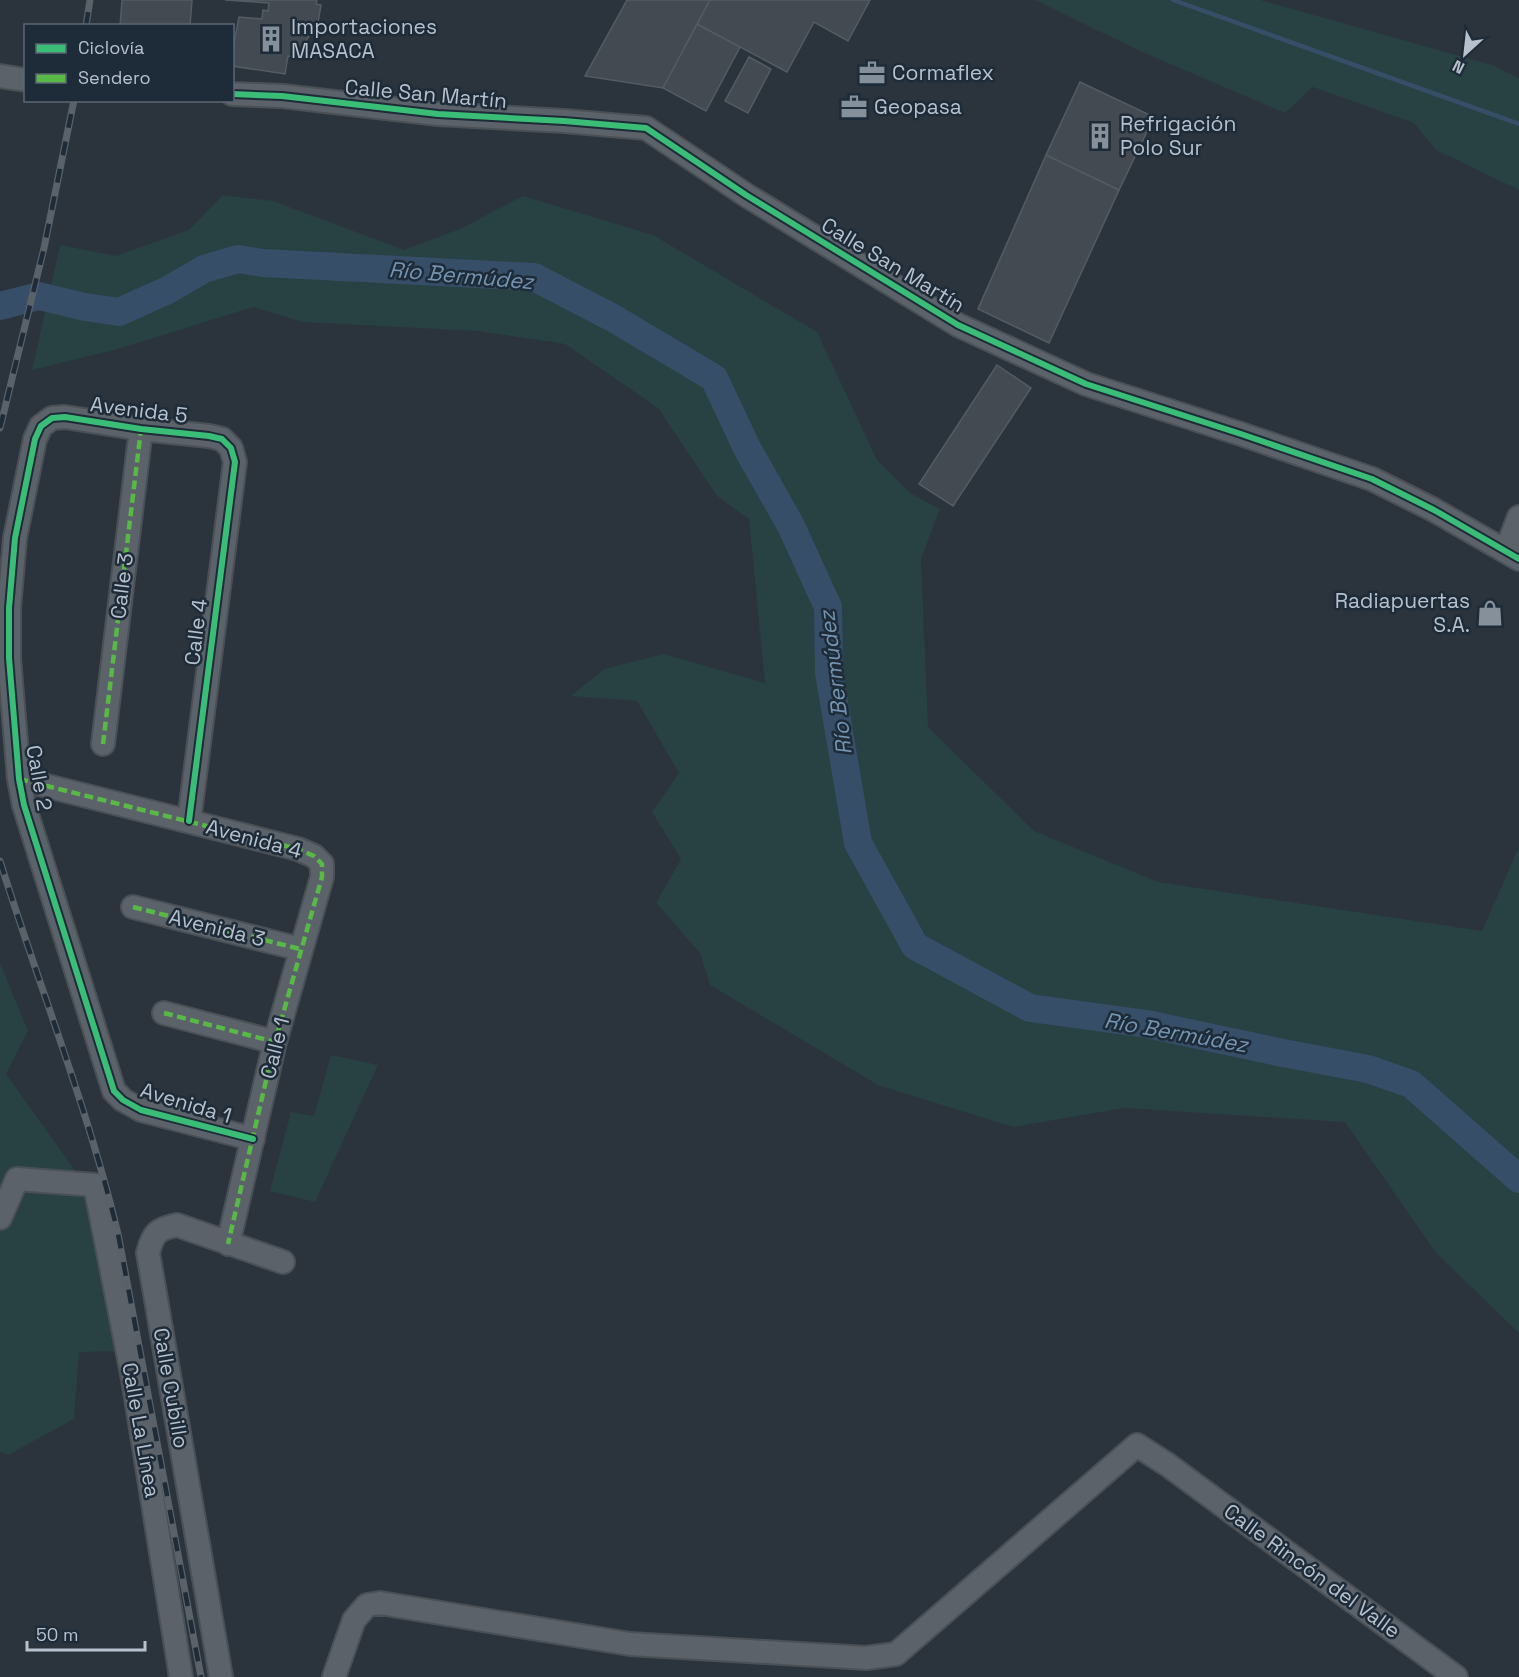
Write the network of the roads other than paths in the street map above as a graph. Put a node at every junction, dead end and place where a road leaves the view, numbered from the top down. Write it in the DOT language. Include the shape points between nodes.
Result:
graph roads {
  1 [pos="0,76"];
  2 [pos="24,80"];
  3 [pos="234,94"];
  4 [pos="41,426"];
  5 [pos="141,429"];
  6 [pos="231,448"];
  7 [pos="1519,518"];
  8 [pos="1512,555"];
  9 [pos="103,744"];
  10 [pos="20,779"];
  11 [pos="189,821"];
  12 [pos="314,856"];
  13 [pos="133,907"];
  14 [pos="300,949"];
  15 [pos="164,1013"];
  16 [pos="275,1042"];
  17 [pos="114,1091"];
  18 [pos="253,1139"];
  19 [pos="0,1218"];
  20 [pos="228,1244"];
  21 [pos="283,1262"];
  22 [pos="181,1677"];
  23 [pos="221,1677"];
  24 [pos="334,1677"];
  25 [pos="1456,1677"];
  1 -- 2 [label="street"];
  3 -- 8 [label="street, Calle San Martín" via="438,114 646,128 746,195 958,325 1086,384 1372,479"];
  4 -- 5 [label="street, Avenida 5" via="52,418 65,417"];
  4 -- 10 [label="street, Calle 2" via="15,538 9,608 9,658"];
  5 -- 6 [label="street, Avenida 5" via="209,435"];
  5 -- 9 [label="street, Calle 3"];
  6 -- 11 [label="street, Calle 4" via="235,462"];
  7 -- 8 [label="street"];
  10 -- 11 [label="street, Avenida 4"];
  10 -- 17 [label="street, Calle 2" via="24,805"];
  11 -- 12 [label="street, Avenida 4"];
  12 -- 14 [label="street, Calle 1" via="322,864 322,877"];
  13 -- 14 [label="street, Avenida 3"];
  14 -- 16 [label="street, Calle 1"];
  15 -- 16 [label="street"];
  16 -- 18 [label="street, Calle 1"];
  17 -- 18 [label="street, Avenida 1" via="141,1110"];
  18 -- 20 [label="street, Calle 1"];
  19 -- 22 [label="street, Calle La Línea" via="17,1179 95,1185 133,1379"];
  20 -- 21 [label="street, Calle Cubillo"];
  20 -- 23 [label="street, Calle Cubillo" via="177,1225 161,1228 148,1253"];
  24 -- 25 [label="street, Calle Rincón del Valle" via="354,1620 367,1605 380,1603 630,1644 866,1658 896,1654 1137,1445"];
}
